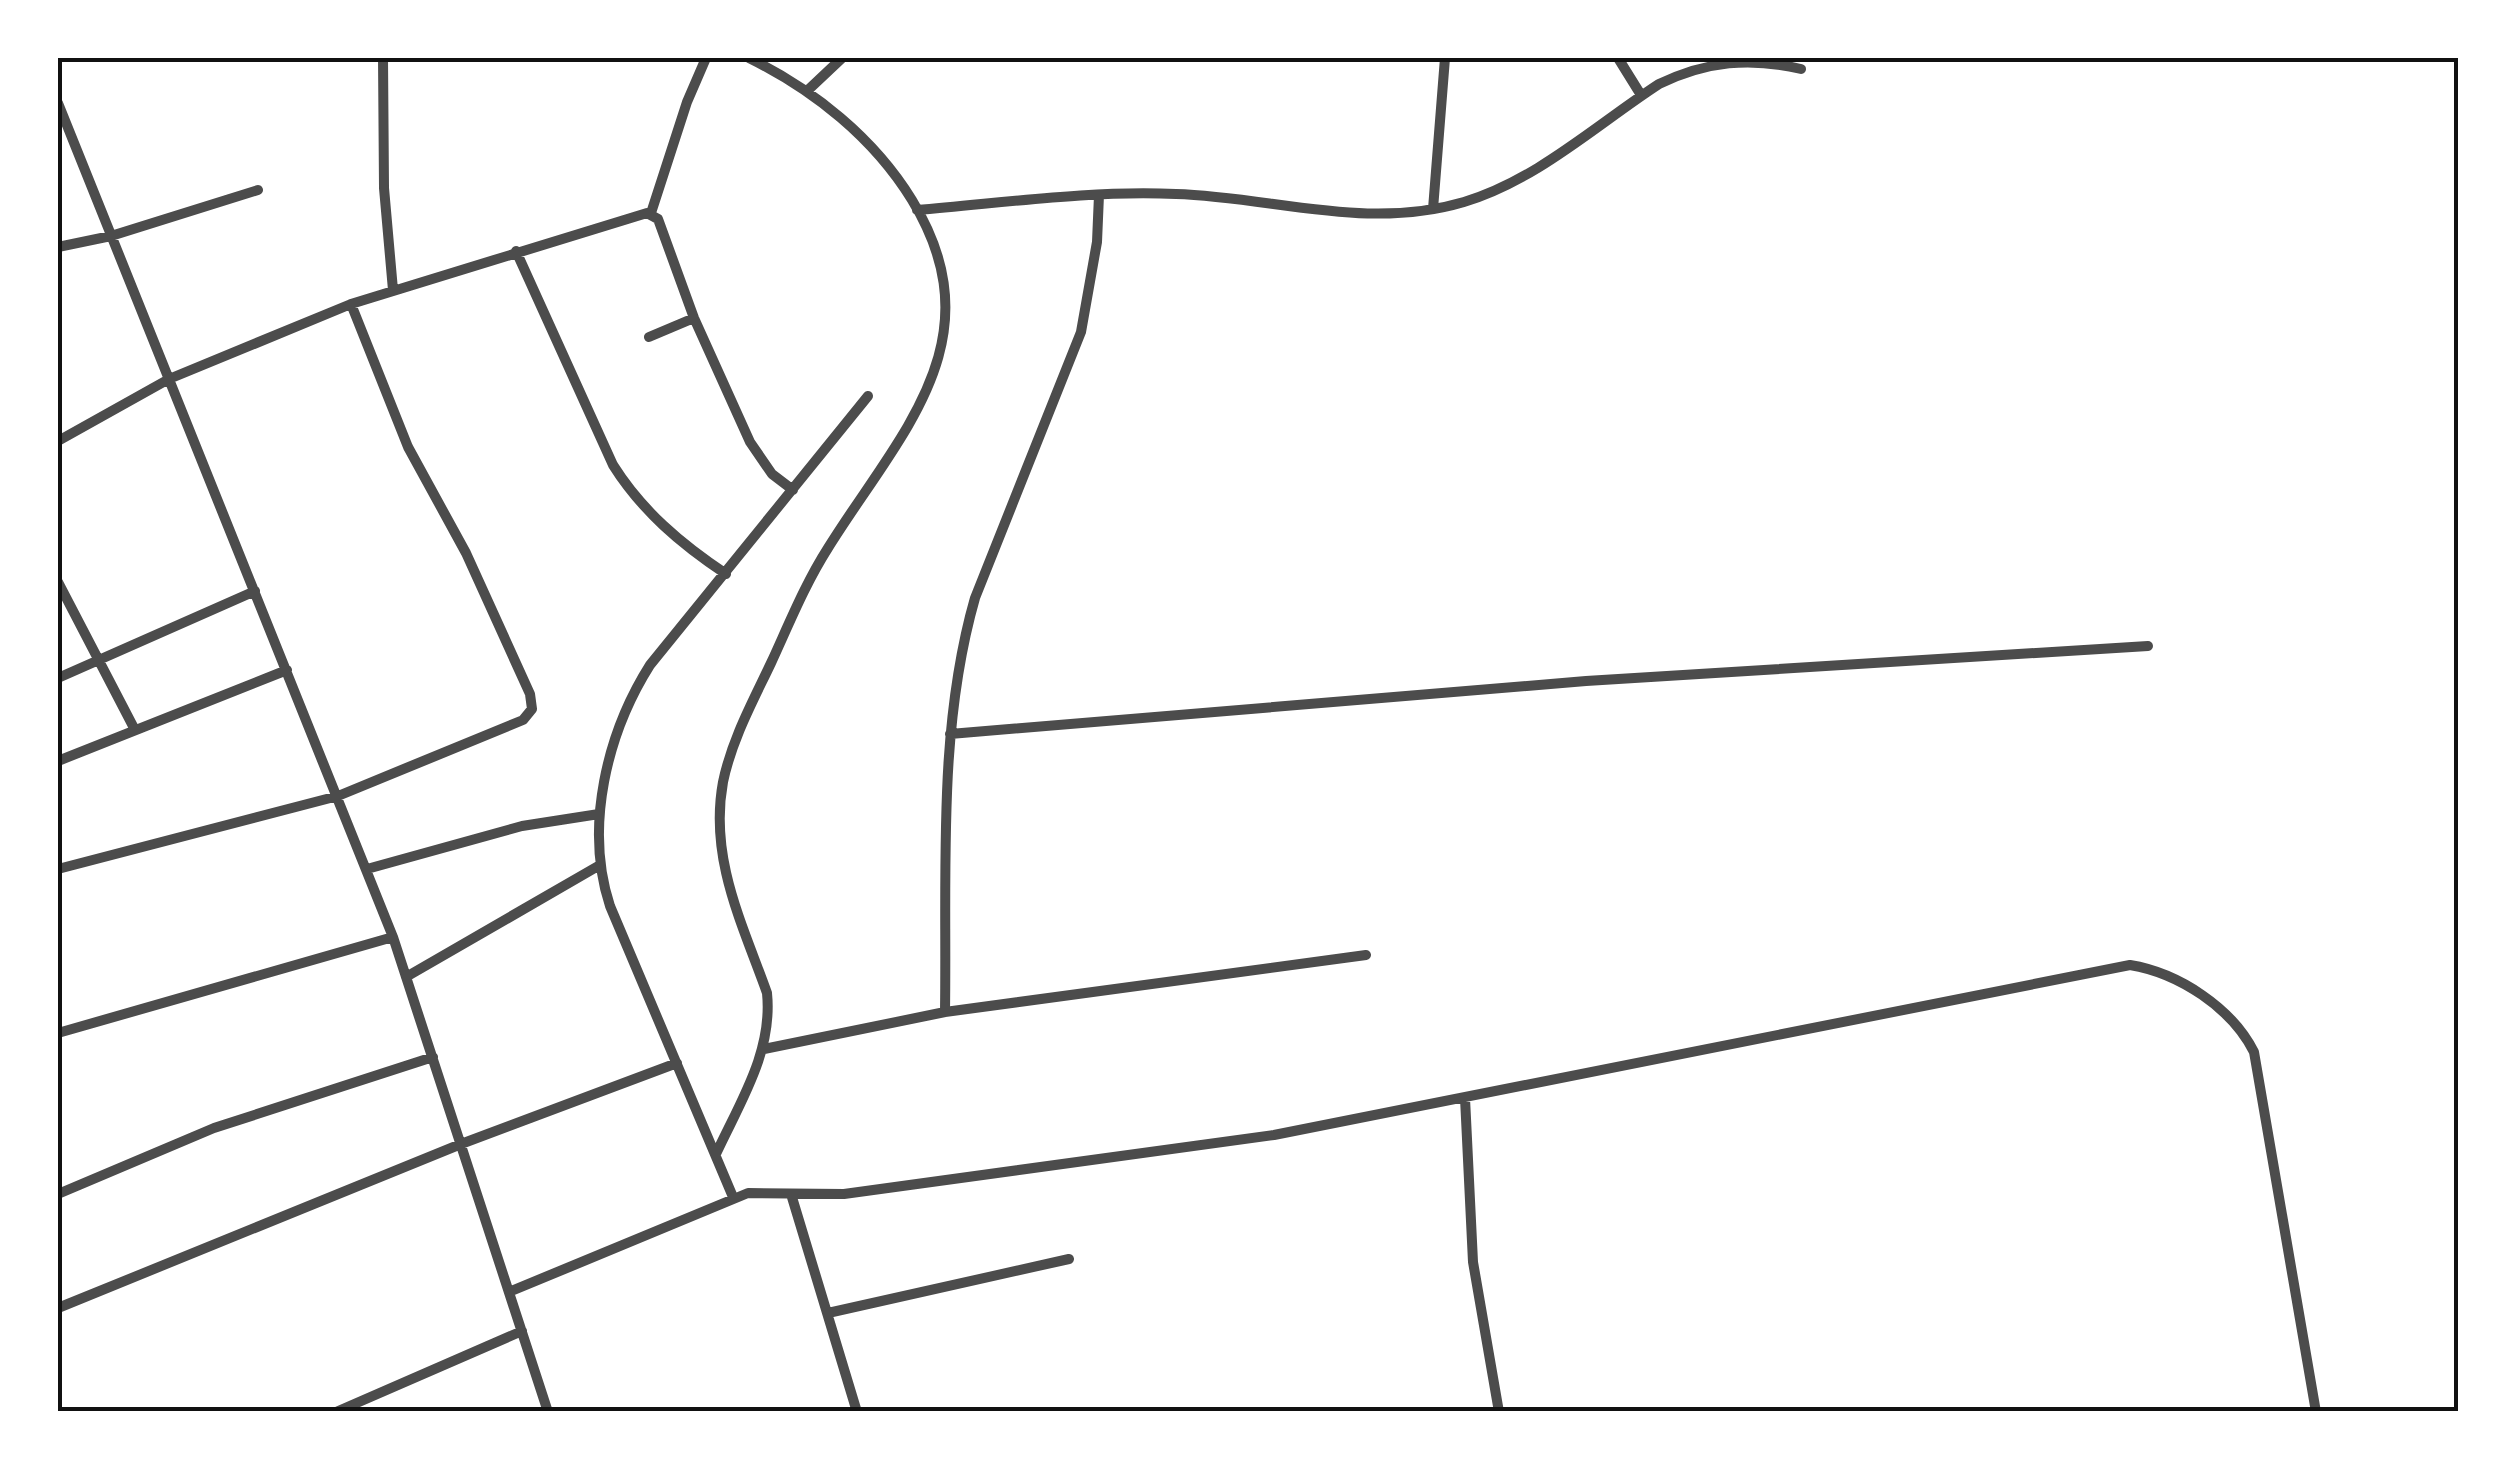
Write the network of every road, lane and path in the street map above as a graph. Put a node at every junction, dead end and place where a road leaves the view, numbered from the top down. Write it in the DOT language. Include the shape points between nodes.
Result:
graph roads {
  1 [pos="383,58"];
  2 [pos="706,58"];
  3 [pos="749,58"];
  4 [pos="842,58"];
  5 [pos="1445,58"];
  6 [pos="1618,58"];
  7 [pos="1801,69"];
  8 [pos="807,91"];
  9 [pos="1641,95"];
  10 [pos="58,104"];
  11 [pos="258,190"];
  12 [pos="1099,196"];
  13 [pos="1433,209"];
  14 [pos="918,210"];
  15 [pos="651,213"];
  16 [pos="111,236"];
  17 [pos="58,247"];
  18 [pos="516,251"];
  19 [pos="393,290"];
  20 [pos="350,304"];
  21 [pos="694,318"];
  22 [pos="649,338"];
  23 [pos="169,379"];
  24 [pos="868,396"];
  25 [pos="58,441"];
  26 [pos="793,490"];
  27 [pos="726,574"];
  28 [pos="58,582"];
  29 [pos="255,591"];
  30 [pos="2148,646"];
  31 [pos="98,660"];
  32 [pos="287,670"];
  33 [pos="58,678"];
  34 [pos="135,730"];
  35 [pos="950,734"];
  36 [pos="58,761"];
  37 [pos="338,796"];
  38 [pos="600,814"];
  39 [pos="600,865"];
  40 [pos="366,869"];
  41 [pos="58,870"];
  42 [pos="393,936"];
  43 [pos="1366,954"];
  44 [pos="406,977"];
  45 [pos="945,1012"];
  46 [pos="58,1033"];
  47 [pos="764,1048"];
  48 [pos="432,1057"];
  49 [pos="677,1063"];
  50 [pos="1465,1098"];
  51 [pos="461,1144"];
  52 [pos="716,1154"];
  53 [pos="58,1194"];
  54 [pos="791,1194"];
  55 [pos="734,1197"];
  56 [pos="1068,1259"];
  57 [pos="509,1292"];
  58 [pos="58,1308"];
  59 [pos="828,1313"];
  60 [pos="522,1331"];
  61 [pos="336,1412"];
  62 [pos="548,1412"];
  63 [pos="857,1412"];
  64 [pos="1499,1412"];
  65 [pos="2316,1412"];
  1 -- 19 [label="street"];
  2 -- 15 [label="street"];
  3 -- 8 [label="street"];
  4 -- 8 [label="street"];
  5 -- 13 [label="street"];
  6 -- 9 [label="street"];
  7 -- 9 [label="street" via="1760,61 1718,63 1678,74"];
  8 -- 14 [label="street" via="879,157"];
  9 -- 13 [label="street" via="1518,180"];
  10 -- 16 [label="street"];
  11 -- 16 [label="street"];
  12 -- 13 [label="street" via="1210,195 1348,215"];
  12 -- 14 [label="street"];
  12 -- 35 [label="street" via="1080,332 975,598"];
  14 -- 47 [label="street" via="943,288 936,371 912,422 812,575 738,734 723,784 722,863 767,992"];
  15 -- 18 [label="street"];
  15 -- 21 [label="street"];
  16 -- 17 [label="street"];
  16 -- 23 [label="street"];
  18 -- 19 [label="street"];
  18 -- 27 [label="street" via="624,482 678,540"];
  19 -- 20 [label="street"];
  20 -- 23 [label="street"];
  20 -- 37 [label="street" via="408,447 482,585 532,709 523,720"];
  21 -- 22 [label="street"];
  21 -- 26 [label="street" via="756,454"];
  23 -- 25 [label="street"];
  23 -- 29 [label="street"];
  24 -- 26 [label="street"];
  26 -- 27 [label="street"];
  27 -- 38 [label="street" via="635,688"];
  28 -- 31 [label="street"];
  29 -- 31 [label="street"];
  29 -- 32 [label="street"];
  30 -- 35 [label="street" via="1586,681"];
  31 -- 33 [label="street"];
  31 -- 34 [label="street"];
  32 -- 34 [label="street"];
  32 -- 37 [label="street"];
  34 -- 36 [label="street"];
  35 -- 45 [label="street"];
  37 -- 40 [label="street"];
  37 -- 41 [label="street"];
  38 -- 39 [label="street"];
  38 -- 40 [label="street" via="522,826"];
  39 -- 44 [label="street"];
  39 -- 49 [label="street" via="610,906"];
  40 -- 42 [label="street"];
  42 -- 44 [label="street"];
  42 -- 46 [label="street"];
  43 -- 45 [label="street"];
  44 -- 48 [label="street"];
  45 -- 47 [label="street"];
  47 -- 52 [label="street"];
  48 -- 51 [label="street"];
  48 -- 53 [label="street" via="232,1122"];
  49 -- 51 [label="street"];
  49 -- 52 [label="street"];
  50 -- 54 [label="street" via="1156,1153 844,1194"];
  50 -- 64 [label="street" via="1473,1262"];
  50 -- 65 [label="street" via="2111,967 2148,968 2237,1024 2254,1052"];
  51 -- 57 [label="street"];
  51 -- 58 [label="street"];
  52 -- 55 [label="street"];
  54 -- 55 [label="street"];
  54 -- 59 [label="street"];
  55 -- 57 [label="street"];
  56 -- 59 [label="street"];
  57 -- 60 [label="street"];
  59 -- 63 [label="street"];
  60 -- 61 [label="street"];
  60 -- 62 [label="street"];
}
